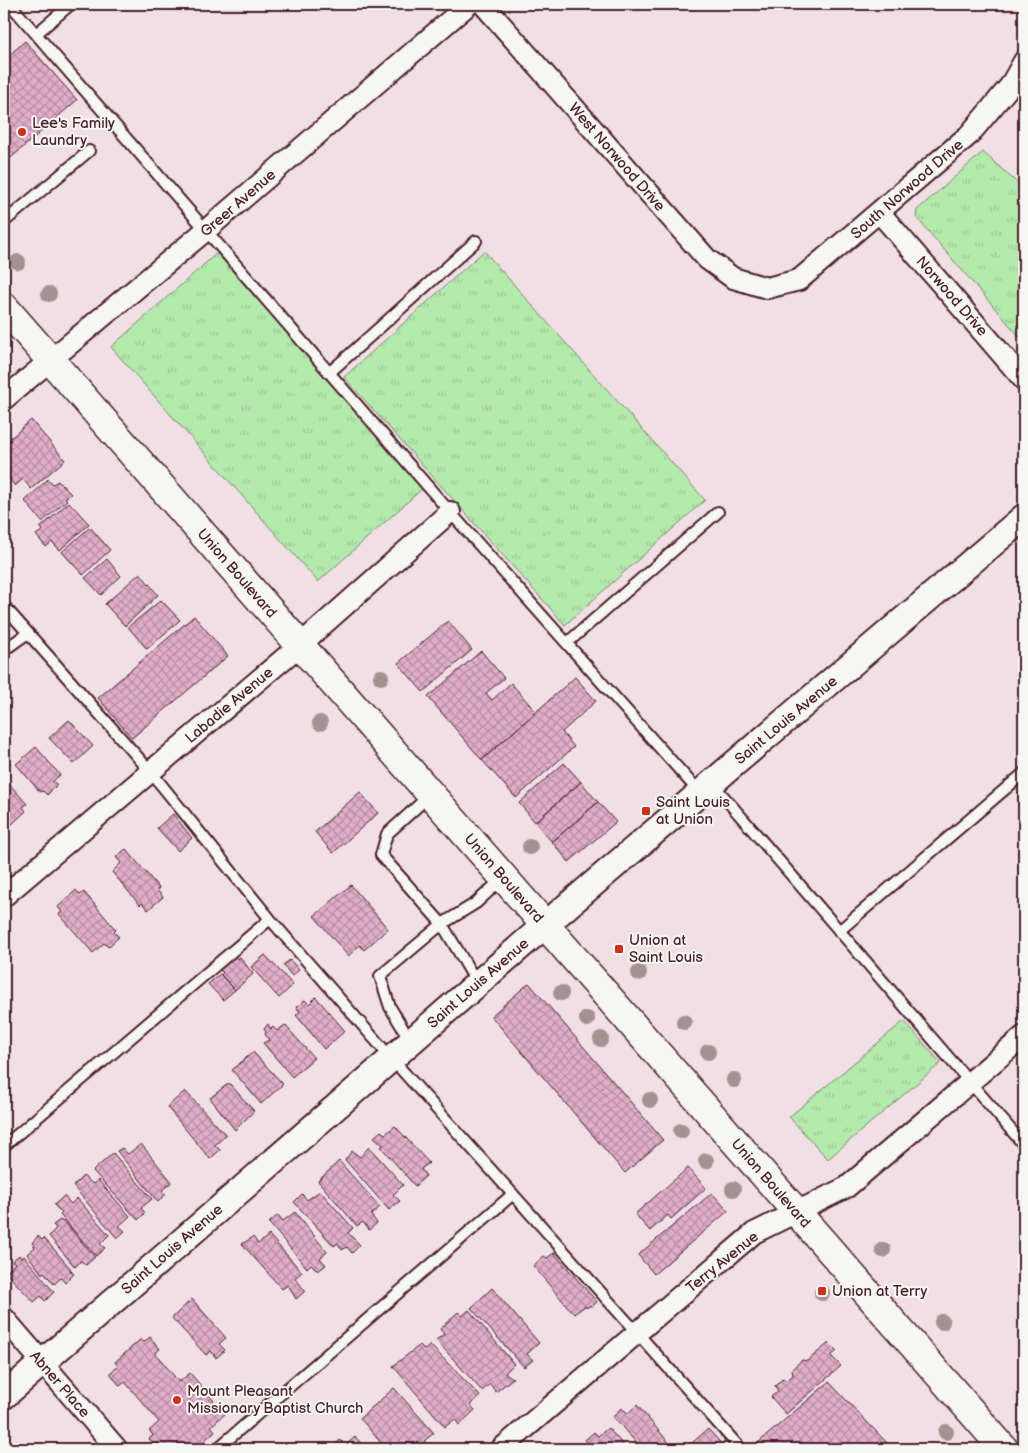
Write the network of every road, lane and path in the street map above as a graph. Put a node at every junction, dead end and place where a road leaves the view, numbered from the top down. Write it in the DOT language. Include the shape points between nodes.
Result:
graph roads {
  1 [pos="10,4"];
  2 [pos="71,4"];
  3 [pos="469,4"];
  4 [pos="483,4"];
  5 [pos="36,34"];
  6 [pos="1024,61"];
  7 [pos="89,151"];
  8 [pos="880,213"];
  9 [pos="4,222"];
  10 [pos="206,231"];
  11 [pos="476,241"];
  12 [pos="767,288"];
  13 [pos="4,307"];
  14 [pos="49,359"];
  15 [pos="329,373"];
  16 [pos="1024,380"];
  17 [pos="4,399"];
  18 [pos="450,512"];
  19 [pos="718,512"];
  20 [pos="1024,517"];
  21 [pos="4,606"];
  22 [pos="28,633"];
  23 [pos="567,643"];
  24 [pos="300,645"];
  25 [pos="4,650"];
  26 [pos="150,772"];
  27 [pos="1024,773"];
  28 [pos="706,788"];
  29 [pos="431,795"];
  30 [pos="504,878"];
  31 [pos="4,896"];
  32 [pos="270,919"];
  33 [pos="442,924"];
  34 [pos="545,925"];
  35 [pos="839,931"];
  36 [pos="478,984"];
  37 [pos="1024,1036"];
  38 [pos="411,1042"];
  39 [pos="392,1058"];
  40 [pos="970,1082"];
  41 [pos="1024,1145"];
  42 [pos="4,1146"];
  43 [pos="513,1194"];
  44 [pos="797,1213"];
  45 [pos="4,1318"];
  46 [pos="637,1333"];
  47 [pos="41,1363"];
  48 [pos="4,1396"];
  49 [pos="117,1449"];
  50 [pos="217,1449"];
  51 [pos="501,1449"];
  52 [pos="742,1449"];
  53 [pos="1004,1449"];
  1 -- 5 [label="lane"];
  2 -- 5 [label="lane"];
  3 -- 10 [label="street, Greer Avenue"];
  4 -- 12 [label="street, West Norwood Drive" via="707,259 733,278"];
  5 -- 10 [label="lane"];
  6 -- 8 [label="street, South Norwood Drive" via="1010,86 969,135"];
  7 -- 9 [label="lane"];
  8 -- 12 [label="street, South Norwood Drive" via="800,280"];
  8 -- 16 [label="street, Norwood Drive"];
  10 -- 14 [label="street, Greer Avenue"];
  10 -- 15 [label="lane"];
  11 -- 15 [label="lane"];
  13 -- 14 [label="main road, Union Boulevard"];
  14 -- 17 [label="street, Greer Avenue"];
  14 -- 24 [label="main road, Union Boulevard"];
  15 -- 18 [label="lane"];
  18 -- 23 [label="lane"];
  18 -- 24 [label="street, Labadie Avenue"];
  19 -- 23 [label="lane"];
  20 -- 28 [label="street, Saint Louis Avenue"];
  21 -- 22 [label="lane"];
  22 -- 25 [label="lane"];
  22 -- 26 [label="lane"];
  23 -- 28 [label="lane"];
  24 -- 26 [label="street, Labadie Avenue"];
  24 -- 29 [label="main road, Union Boulevard"];
  26 -- 31 [label="street, Labadie Avenue"];
  26 -- 32 [label="lane"];
  27 -- 35 [label="lane"];
  28 -- 34 [label="street, Saint Louis Avenue"];
  28 -- 35 [label="lane"];
  29 -- 30 [label="main road, Union Boulevard"];
  29 -- 33 [label="lane" via="387,834 380,855"];
  30 -- 33 [label="lane" via="476,903"];
  30 -- 34 [label="main road, Union Boulevard"];
  32 -- 39 [label="lane"];
  32 -- 42 [label="lane"];
  33 -- 36 [label="lane"];
  33 -- 38 [label="lane" via="380,976 390,1007"];
  34 -- 36 [label="street, Saint Louis Avenue"];
  34 -- 44 [label="main road, Union Boulevard"];
  35 -- 40 [label="lane"];
  36 -- 38 [label="street, Saint Louis Avenue"];
  37 -- 40 [label="street, Terry Avenue"];
  38 -- 39 [label="street, Saint Louis Avenue"];
  39 -- 43 [label="lane"];
  39 -- 47 [label="street, Saint Louis Avenue"];
  40 -- 41 [label="lane"];
  40 -- 44 [label="street, Terry Avenue" via="847,1187"];
  43 -- 46 [label="lane"];
  43 -- 50 [label="lane"];
  44 -- 46 [label="street, Terry Avenue" via="754,1233"];
  44 -- 53 [label="main road, Union Boulevard"];
  45 -- 47 [label="street, Abner Place"];
  46 -- 51 [label="street, Terry Avenue"];
  46 -- 52 [label="lane"];
  47 -- 48 [label="street, Saint Louis Avenue"];
  47 -- 49 [label="street, Abner Place"];
}
